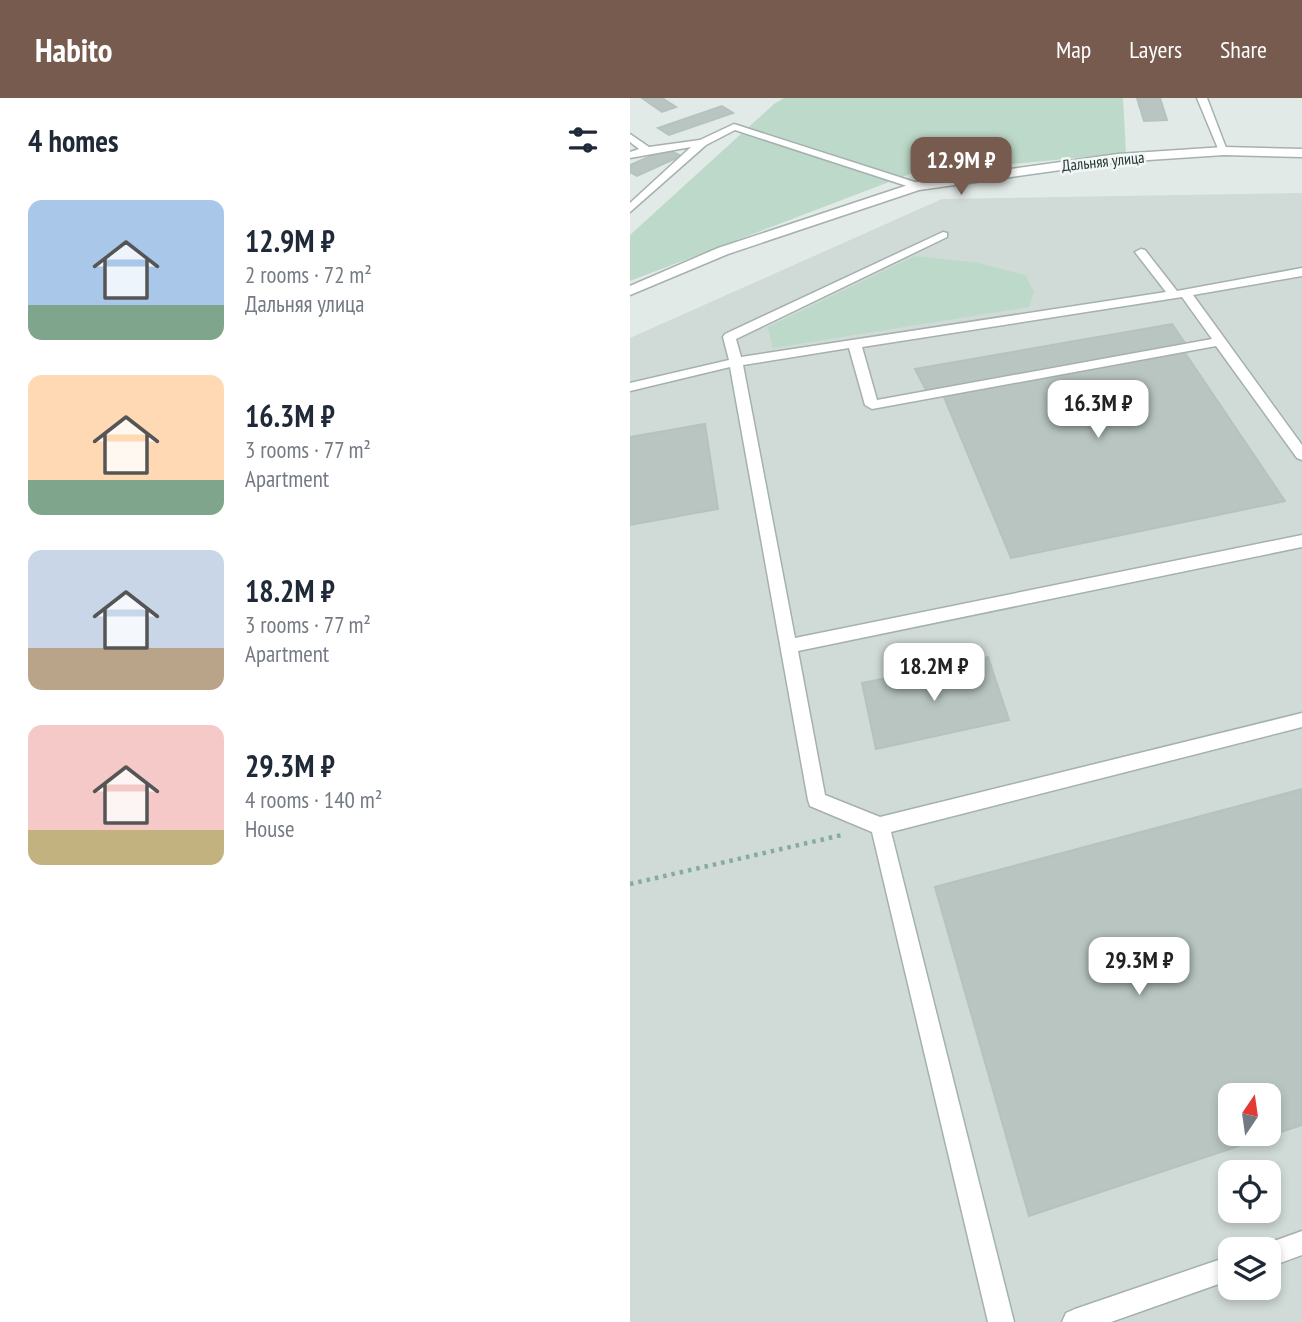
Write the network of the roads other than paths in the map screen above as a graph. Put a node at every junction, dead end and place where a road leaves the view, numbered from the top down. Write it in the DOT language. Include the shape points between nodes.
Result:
graph roads {
  1 [pos="1202,98"];
  2 [pos="630,136"];
  3 [pos="702,143"];
  4 [pos="647,150"];
  5 [pos="1224,151"];
  6 [pos="1302,153"];
  7 [pos="630,155"];
  8 [pos="917,186"];
  9 [pos="630,209"];
  10 [pos="943,235"];
  11 [pos="1140,251"];
  12 [pos="1302,272"];
  13 [pos="630,291"];
  14 [pos="1179,294"];
  15 [pos="1220,341"];
  16 [pos="855,342"];
  17 [pos="736,362"];
  18 [pos="630,387"];
  19 [pos="1302,455"];
  20 [pos="1302,541"];
  21 [pos="788,646"];
  22 [pos="1302,720"];
  23 [pos="880,826"];
  24 [pos="1302,1243"];
  25 [pos="1281,1251"];
  26 [pos="1218,1272"];
  27 [pos="1001,1322"];
  28 [pos="1075,1322"];
  1 -- 5 [label="lane"];
  2 -- 4 [label="lane"];
  3 -- 4 [label="lane"];
  3 -- 8 [label="lane" via="734,127"];
  3 -- 9 [label="lane"];
  4 -- 7 [label="lane"];
  5 -- 6 [label="street, Дальняя улица"];
  5 -- 8 [label="street, Дальняя улица" via="1118,158"];
  8 -- 13 [label="street, Дальняя улица" via="723,251"];
  10 -- 17 [label="lane" via="729,337"];
  11 -- 14 [label="lane"];
  12 -- 14 [label="lane"];
  14 -- 15 [label="lane"];
  14 -- 16 [label="lane"];
  15 -- 16 [label="lane" via="872,405"];
  15 -- 19 [label="lane"];
  16 -- 17 [label="lane"];
  17 -- 18 [label="lane"];
  17 -- 21 [label="lane"];
  20 -- 21 [label="lane"];
  21 -- 23 [label="lane" via="817,800"];
  22 -- 23 [label="lane"];
  23 -- 27 [label="lane"];
  24 -- 25 [label="lane"];
  26 -- 28 [label="lane"];
}
